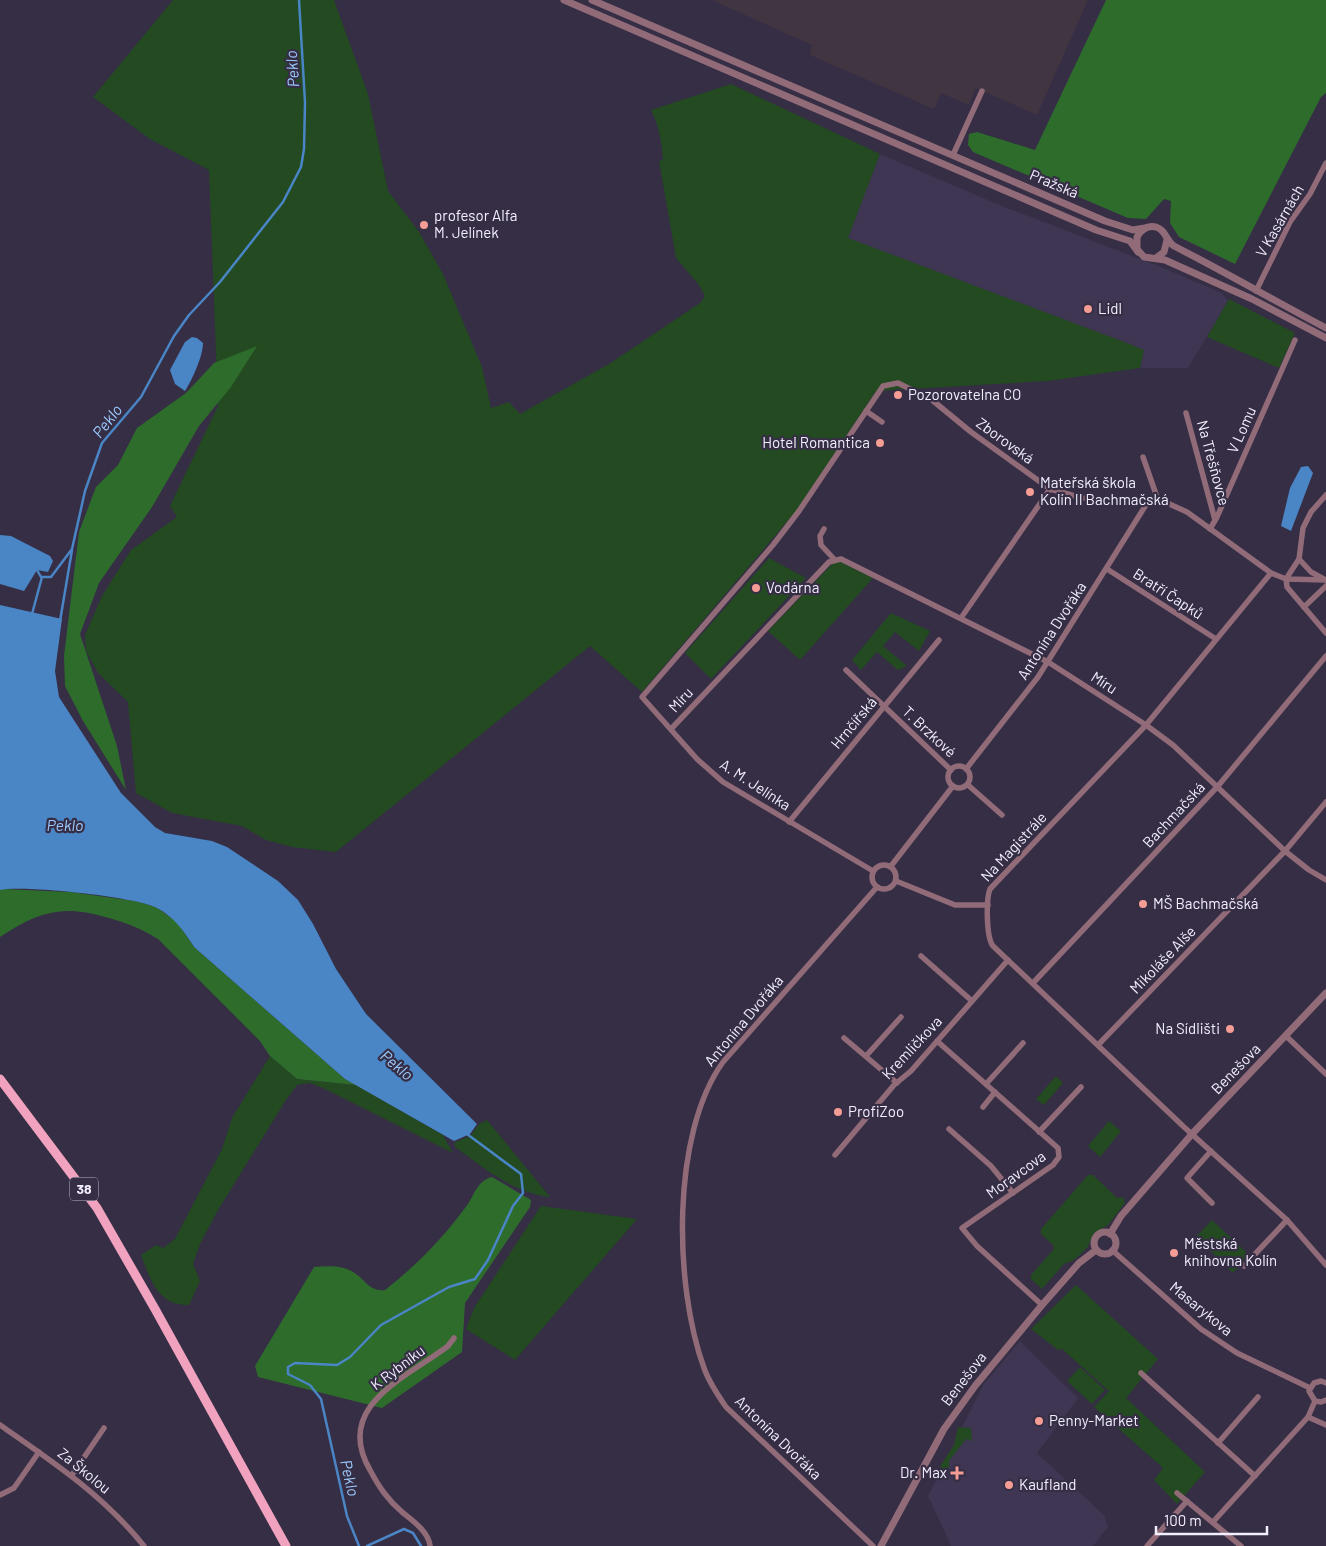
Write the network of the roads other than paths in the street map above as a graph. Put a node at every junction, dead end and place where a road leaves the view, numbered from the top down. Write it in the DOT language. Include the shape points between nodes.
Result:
graph roads {
  1 [pos="564,0"];
  2 [pos="592,0"];
  3 [pos="982,91"];
  4 [pos="954,155"];
  5 [pos="1326,163"];
  6 [pos="1145,228"];
  7 [pos="1166,237"];
  8 [pos="1138,252"];
  9 [pos="1155,258"];
  10 [pos="1256,291"];
  11 [pos="1326,328"];
  12 [pos="1326,338"];
  13 [pos="1295,340"];
  14 [pos="866,412"];
  15 [pos="1186,413"];
  16 [pos="882,422"];
  17 [pos="1143,457"];
  18 [pos="1050,489"];
  19 [pos="1326,495"];
  20 [pos="1149,500"];
  21 [pos="1158,500"];
  22 [pos="1215,520"];
  23 [pos="824,529"];
  24 [pos="1210,529"];
  25 [pos="834,559"];
  26 [pos="1299,559"];
  27 [pos="1107,569"];
  28 [pos="1271,573"];
  29 [pos="1286,579"];
  30 [pos="1326,580"];
  31 [pos="1326,586"];
  32 [pos="1304,606"];
  33 [pos="960,618"];
  34 [pos="1326,633"];
  35 [pos="1216,639"];
  36 [pos="939,640"];
  37 [pos="1326,656"];
  38 [pos="1048,662"];
  39 [pos="846,670"];
  40 [pos="642,697"];
  41 [pos="884,706"];
  42 [pos="1146,725"];
  43 [pos="672,728"];
  44 [pos="966,769"];
  45 [pos="951,770"];
  46 [pos="968,784"];
  47 [pos="953,786"];
  48 [pos="1218,786"];
  49 [pos="1326,802"];
  50 [pos="1002,815"];
  51 [pos="789,822"];
  52 [pos="1285,851"];
  53 [pos="891,866"];
  54 [pos="873,871"];
  55 [pos="1326,880"];
  56 [pos="896,881"];
  57 [pos="877,887"];
  58 [pos="988,905"];
  59 [pos="921,956"];
  60 [pos="1008,960"];
  61 [pos="1033,983"];
  62 [pos="1326,993"];
  63 [pos="972,1001"];
  64 [pos="901,1016"];
  65 [pos="1286,1036"];
  66 [pos="844,1038"];
  67 [pos="937,1041"];
  68 [pos="1023,1044"];
  69 [pos="1098,1045"];
  70 [pos="866,1056"];
  71 [pos="1326,1074"];
  72 [pos="0,1078"];
  73 [pos="896,1083"];
  74 [pos="986,1084"];
  75 [pos="1082,1086"];
  76 [pos="995,1092"];
  77 [pos="982,1107"];
  78 [pos="949,1129"];
  79 [pos="1039,1132"];
  80 [pos="1192,1134"];
  81 [pos="1211,1151"];
  82 [pos="835,1155"];
  83 [pos="1013,1193"];
  84 [pos="1212,1203"];
  85 [pos="1287,1220"];
  86 [pos="1110,1234"];
  87 [pos="1096,1250"];
  88 [pos="1112,1250"];
  89 [pos="1326,1265"];
  90 [pos="1244,1266"];
  91 [pos="1042,1305"];
  92 [pos="454,1338"];
  93 [pos="1141,1373"];
  94 [pos="1325,1381"];
  95 [pos="1310,1388"];
  96 [pos="1258,1397"];
  97 [pos="1326,1400"];
  98 [pos="1315,1401"];
  99 [pos="1308,1417"];
  100 [pos="0,1425"];
  101 [pos="1326,1425"];
  102 [pos="104,1428"];
  103 [pos="1218,1443"];
  104 [pos="39,1452"];
  105 [pos="72,1475"];
  106 [pos="1255,1476"];
  107 [pos="1177,1492"];
  108 [pos="0,1495"];
  109 [pos="1187,1501"];
  110 [pos="1213,1522"];
  111 [pos="144,1546"];
  112 [pos="286,1546"];
  113 [pos="430,1546"];
  114 [pos="873,1546"];
  115 [pos="881,1546"];
  116 [pos="1147,1546"];
  117 [pos="1241,1546"];
  1 -- 8 [label="street" via="1096,230 1128,240"];
  2 -- 4 [label="street, Pražská"];
  3 -- 4 [label="street"];
  4 -- 6 [label="street, Pražská" via="1119,226 1137,230"];
  5 -- 10 [label="street, V Kasárnách" via="1290,222"];
  6 -- 7 [label="street" via="1158,228"];
  6 -- 8 [label="street" via="1136,239"];
  7 -- 9 [label="street" via="1166,249"];
  7 -- 10 [label="street" via="1172,245"];
  8 -- 9 [label="street" via="1146,258"];
  9 -- 12 [label="street" via="1252,298"];
  10 -- 11 [label="street"];
  13 -- 22 [label="street, V Lomu"];
  14 -- 16 [label="street"];
  14 -- 18 [label="street, Zborovská" via="883,386 898,383 932,400"];
  14 -- 40 [label="street, Zborovská" via="773,545"];
  15 -- 22 [label="street, Na Třešňovce"];
  17 -- 21 [label="street"];
  18 -- 20 [label="street, Zborovská" via="1082,498"];
  18 -- 33 [label="street"];
  19 -- 26 [label="street" via="1303,528"];
  20 -- 21 [label="street, Zborovská"];
  20 -- 27 [label="street, Antonína Dvořáka"];
  21 -- 24 [label="street, Zborovská" via="1187,512"];
  22 -- 24 [label="street, V Lomu"];
  23 -- 25 [label="street" via="820,545"];
  24 -- 28 [label="street, Zborovská"];
  25 -- 33 [label="street, Míru" via="841,559"];
  25 -- 43 [label="street, Míru"];
  26 -- 29 [label="street"];
  26 -- 30 [label="street" via="1311,572"];
  27 -- 35 [label="street, Bratří Čapků"];
  27 -- 38 [label="street, Antonína Dvořáka"];
  28 -- 29 [label="street, Zborovská"];
  28 -- 35 [label="street, Na Magistrále"];
  29 -- 30 [label="street, Zborovská"];
  29 -- 32 [label="street" via="1286,587"];
  31 -- 32 [label="street"];
  32 -- 34 [label="street"];
  33 -- 38 [label="street, Míru"];
  35 -- 42 [label="street, Na Magistrále"];
  36 -- 41 [label="street, Hrnčířská"];
  37 -- 48 [label="street, Bachmačská"];
  38 -- 42 [label="street, Míru"];
  38 -- 44 [label="street, Antonína Dvořáka"];
  39 -- 41 [label="street, T. Brzkové"];
  40 -- 43 [label="street, A. M. Jelínka"];
  41 -- 45 [label="street, T. Brzkové"];
  41 -- 51 [label="street, Hrnčířská"];
  42 -- 48 [label="street, Míru"];
  42 -- 58 [label="street, Na Magistrále" via="990,889"];
  43 -- 51 [label="street, A. M. Jelínka" via="697,759 723,782"];
  44 -- 45 [label="street"];
  44 -- 46 [label="street" via="970,776"];
  45 -- 47 [label="street" via="948,778"];
  46 -- 47 [label="street" via="962,788"];
  46 -- 50 [label="street"];
  47 -- 53 [label="street"];
  48 -- 52 [label="street, Míru"];
  48 -- 61 [label="street, Bachmačská"];
  49 -- 52 [label="street, Mikoláše Alše"];
  51 -- 54 [label="street, A. M. Jelínka"];
  52 -- 55 [label="street, Míru"];
  52 -- 69 [label="street, Mikoláše Alše"];
  53 -- 54 [label="street" via="880,865"];
  53 -- 56 [label="street" via="896,873"];
  54 -- 57 [label="street" via="872,880"];
  56 -- 57 [label="street" via="888,888"];
  56 -- 58 [label="street" via="955,905"];
  57 -- 114 [label="street, Antonína Dvořáka" via="716,1072 696,1116 683,1202 688,1300 703,1367 713,1388 732,1413"];
  58 -- 60 [label="street, Na Magistrále" via="989,940"];
  59 -- 63 [label="street"];
  60 -- 61 [label="street, Na Magistrále"];
  60 -- 63 [label="street, Kremličkova"];
  61 -- 69 [label="street, Na Magistrále"];
  62 -- 65 [label="street, Benešova"];
  63 -- 67 [label="street, Kremličkova"];
  64 -- 70 [label="street"];
  65 -- 71 [label="street"];
  65 -- 80 [label="street, Benešova"];
  66 -- 70 [label="street"];
  67 -- 73 [label="street, Kremličkova" via="912,1071"];
  67 -- 74 [label="street, Moravcova"];
  68 -- 74 [label="street"];
  69 -- 80 [label="street, Na Magistrále"];
  70 -- 73 [label="street"];
  72 -- 112 [label="main road, 38" via="97,1208"];
  73 -- 82 [label="street, Kremličkova"];
  74 -- 76 [label="street, Moravcova"];
  75 -- 79 [label="street"];
  76 -- 77 [label="street"];
  76 -- 79 [label="street, Moravcova"];
  78 -- 83 [label="street" via="991,1166"];
  79 -- 83 [label="street, Moravcova" via="1058,1148 1057,1162"];
  80 -- 81 [label="street, Na Magistrále"];
  80 -- 86 [label="street, Benešova" via="1121,1216"];
  81 -- 84 [label="street" via="1186,1178"];
  81 -- 85 [label="street, Na Magistrále"];
  83 -- 91 [label="street, Moravcova" via="962,1228 977,1246"];
  85 -- 89 [label="street, Na Magistrále"];
  85 -- 90 [label="street"];
  86 -- 87 [label="street, Benešova" via="1104,1232 1096,1236"];
  86 -- 88 [label="street" via="1115,1241"];
  87 -- 88 [label="street" via="1104,1254"];
  87 -- 91 [label="street, Benešova" via="1079,1263"];
  88 -- 95 [label="street, Masarykova" via="1201,1329 1237,1353"];
  91 -- 115 [label="street, Benešova" via="944,1429"];
  92 -- 113 [label="street, K Rybníku" via="448,1346 382,1394 366,1410 360,1425 359,1439 365,1462 386,1497 420,1527"];
  93 -- 103 [label="street"];
  94 -- 95 [label="street" via="1314,1383"];
  95 -- 98 [label="street"];
  96 -- 103 [label="street"];
  97 -- 98 [label="street"];
  98 -- 99 [label="street"];
  99 -- 101 [label="street"];
  99 -- 106 [label="street"];
  100 -- 104 [label="street, Za Školou"];
  102 -- 105 [label="street"];
  103 -- 106 [label="street"];
  104 -- 105 [label="street, Za Školou"];
  104 -- 108 [label="street" via="14,1488"];
  105 -- 111 [label="street, Za Školou"];
  106 -- 110 [label="street"];
  107 -- 109 [label="street"];
  109 -- 110 [label="street"];
  109 -- 116 [label="street"];
  110 -- 117 [label="street"];
}
